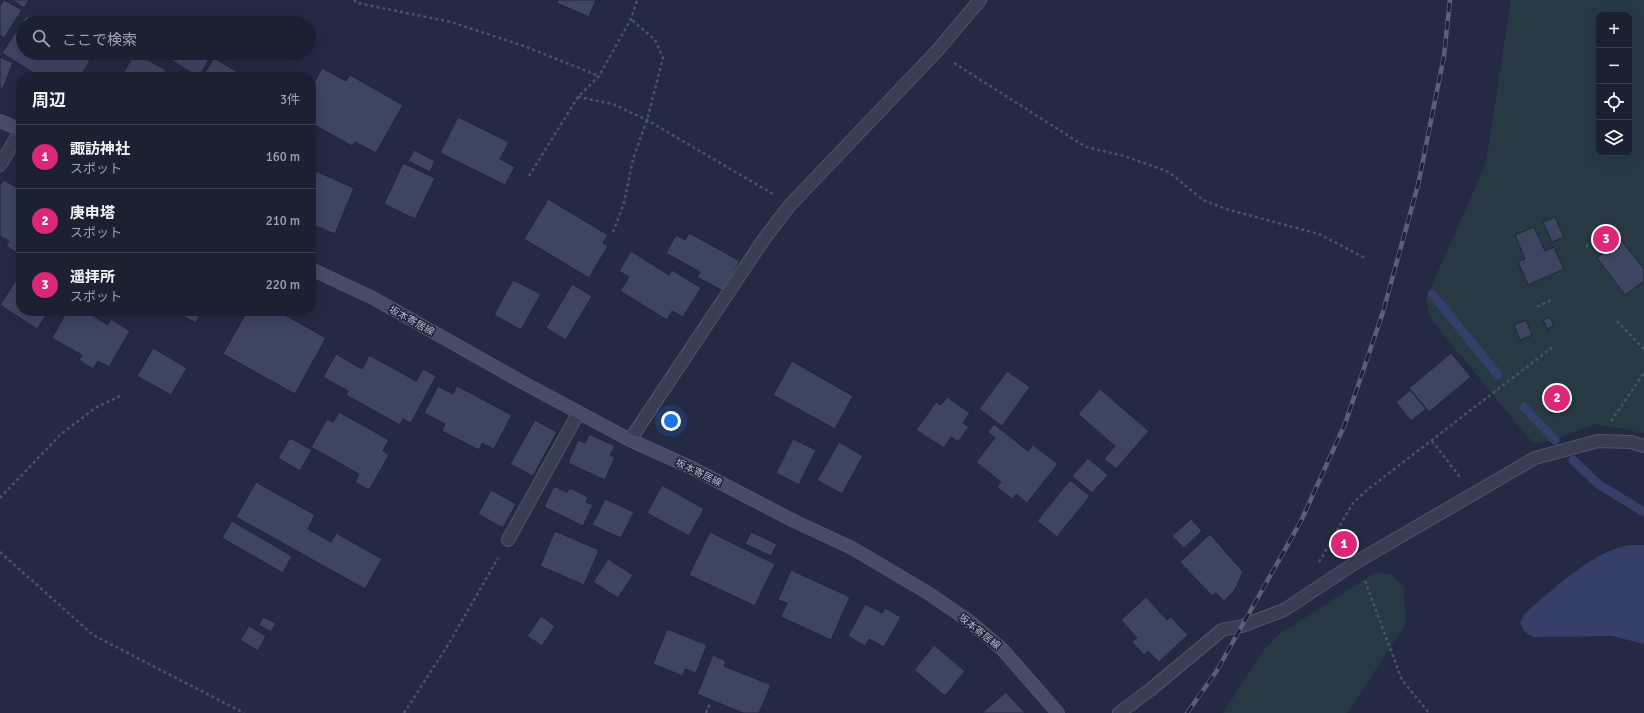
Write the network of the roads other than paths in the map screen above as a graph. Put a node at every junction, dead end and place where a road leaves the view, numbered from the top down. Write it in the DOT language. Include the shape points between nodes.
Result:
graph roads {
  1 [pos="980,0"];
  2 [pos="0,122"];
  3 [pos="16,128"];
  4 [pos="16,138"];
  5 [pos="0,165"];
  6 [pos="316,271"];
  7 [pos="578,412"];
  8 [pos="630,440"];
  9 [pos="1644,446"];
  10 [pos="508,540"];
  11 [pos="1058,713"];
  12 [pos="1118,713"];
  1 -- 8 [label="street" via="936,52 790,205 764,239"];
  2 -- 3 [label="main road"];
  4 -- 5 [label="street"];
  6 -- 7 [label="main road, 坂本寄居線" via="372,298"];
  7 -- 8 [label="main road, 坂本寄居線"];
  7 -- 10 [label="street"];
  8 -- 11 [label="main road, 坂本寄居線" via="852,548 928,593 969,621 1002,649"];
  9 -- 12 [label="street" via="1631,442 1598,441 1535,458 1358,561 1316,590 1271,616 1222,630"];
}
